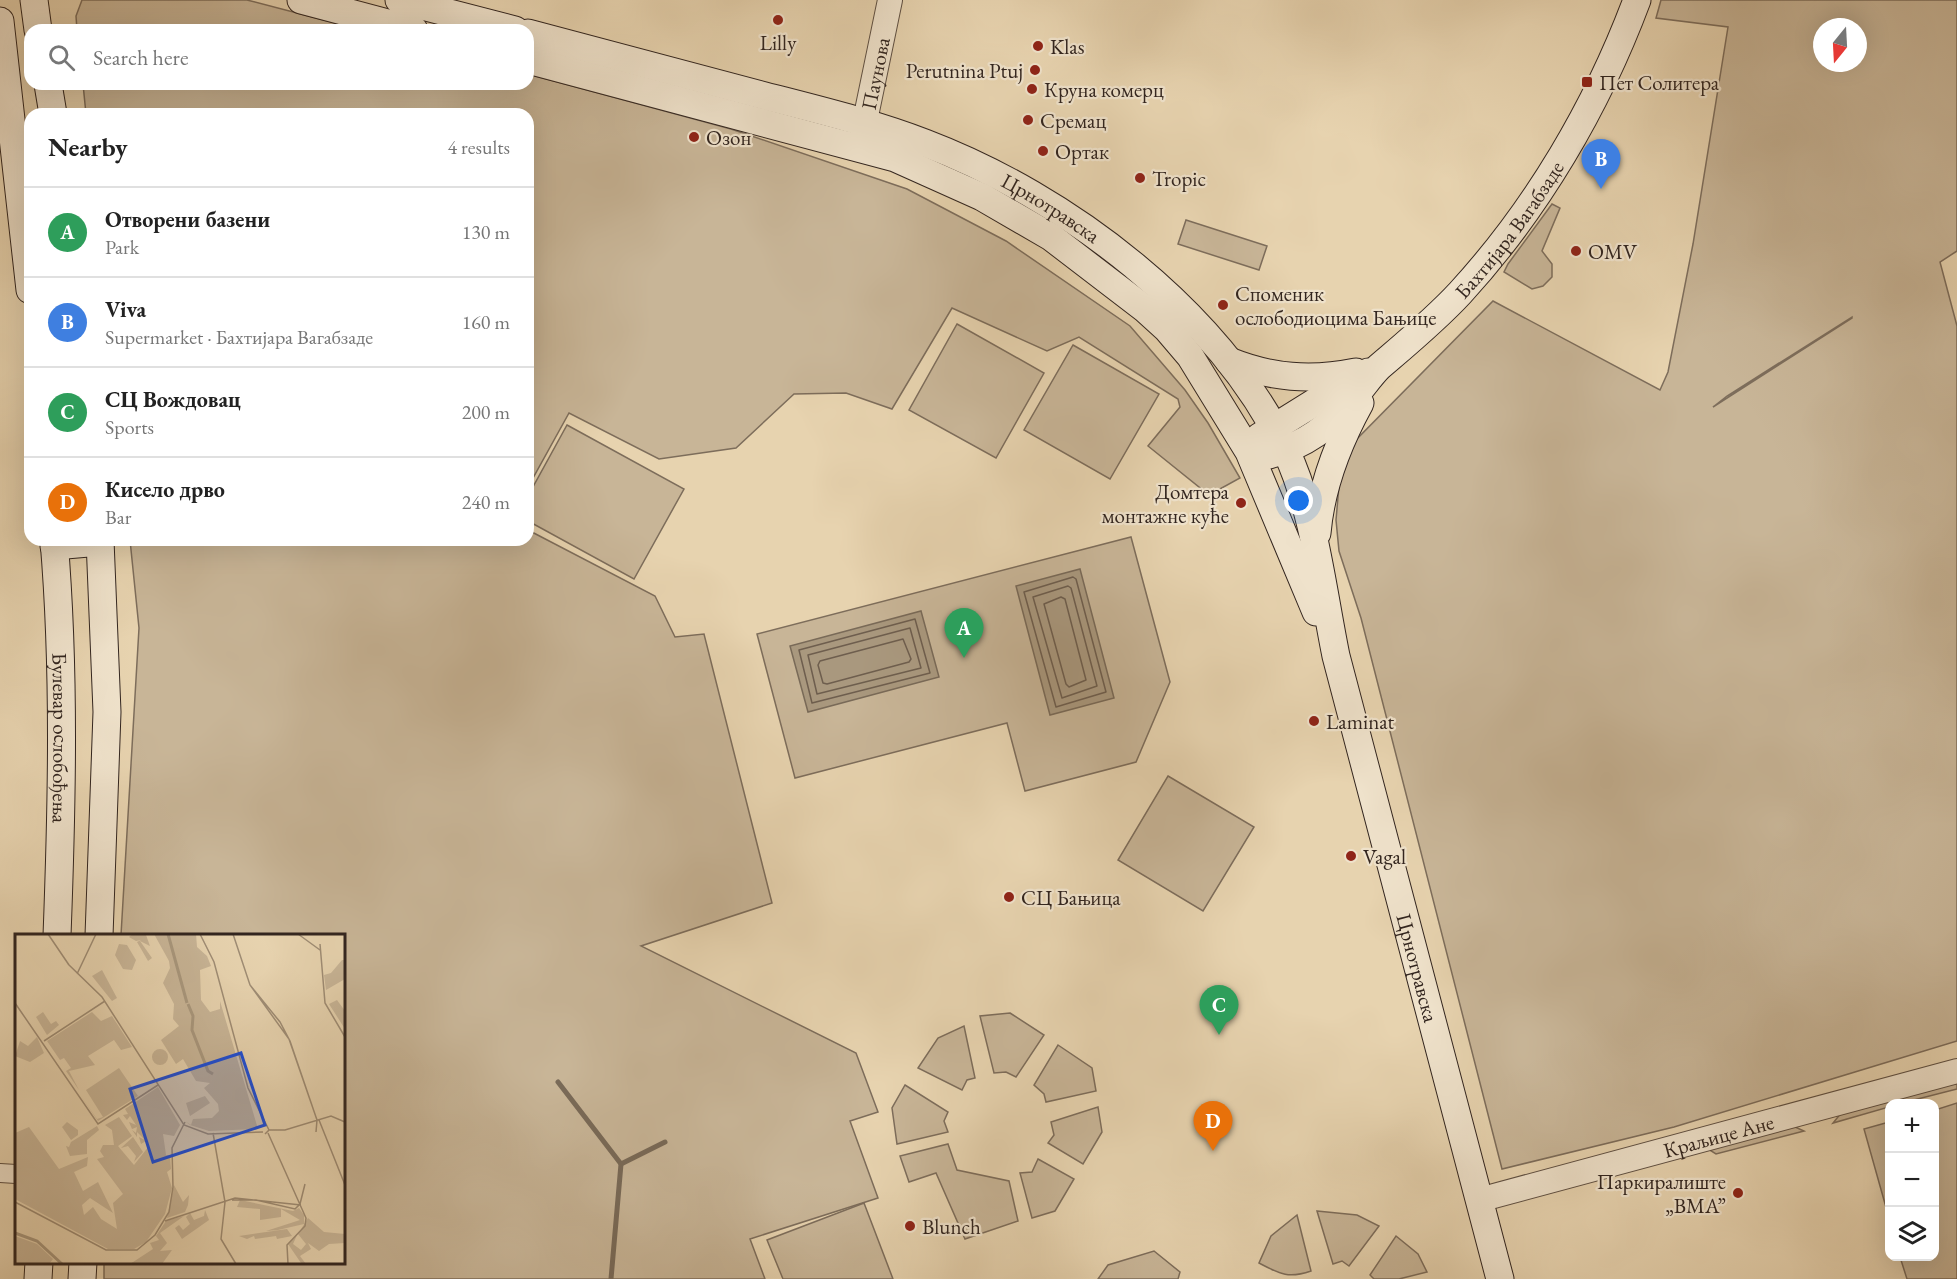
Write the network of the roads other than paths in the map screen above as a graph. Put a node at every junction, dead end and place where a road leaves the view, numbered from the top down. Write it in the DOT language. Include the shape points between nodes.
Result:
graph roads {
  1 [pos="301,0"];
  2 [pos="399,0"];
  3 [pos="890,0"];
  4 [pos="1637,0"];
  5 [pos="0,21"];
  6 [pos="391,24"];
  7 [pos="492,24"];
  8 [pos="534,35"];
  9 [pos="534,61"];
  10 [pos="49,90"];
  11 [pos="5,107"];
  12 [pos="52,108"];
  13 [pos="862,135"];
  14 [pos="24,246"];
  15 [pos="1229,361"];
  16 [pos="1378,368"];
  17 [pos="1280,439"];
  18 [pos="1249,452"];
  19 [pos="54,546"];
  20 [pos="100,546"];
  21 [pos="1315,552"];
  22 [pos="1336,656"];
  23 [pos="57,934"];
  24 [pos="99,934"];
  25 [pos="1957,1071"];
  26 [pos="0,1173"];
  27 [pos="15,1174"];
  28 [pos="1479,1200"];
  29 [pos="39,1264"];
  30 [pos="83,1264"];
  31 [pos="38,1279"];
  32 [pos="82,1279"];
  33 [pos="1500,1279"];
  1 -- 6 [label="main road"];
  2 -- 7 [label="main road"];
  3 -- 13 [label="street, Паунова"];
  4 -- 16 [label="main road, Бахтијара Вагабзаде" via="1587,113 1512,229 1459,294"];
  5 -- 11 [label="main road"];
  8 -- 13 [label="main road, Црнотравска"];
  9 -- 13 [label="main road, Црнотравска"];
  10 -- 12 [label="main road"];
  11 -- 14 [label="main road"];
  13 -- 15 [label="main road, Црнотравска" via="962,158 1059,212 1168,296"];
  13 -- 18 [label="main road, Црнотравска" via="982,197 1051,237 1104,275 1167,329 1190,356"];
  15 -- 16 [label="main road" via="1278,376 1328,376"];
  15 -- 17 [label="main road, Црнотравска"];
  16 -- 17 [label="main road, Бахтијара Вагабзаде" via="1324,429 1304,443"];
  16 -- 21 [label="main road" via="1330,471 1319,510"];
  17 -- 18 [label="main road, Бахтијара Вагабзаде"];
  17 -- 21 [label="main road, Црнотравска" via="1297,476"];
  18 -- 22 [label="main road, Црнотравска"];
  19 -- 23 [label="main road, Булевар ослобођења" via="64,751"];
  20 -- 24 [label="main road, Булевар ослобођења" via="106,722"];
  21 -- 22 [label="main road, Црнотравска"];
  22 -- 28 [label="main road, Црнотравска"];
  25 -- 28 [label="street, Краљице Ане"];
  26 -- 27 [label="street"];
  28 -- 33 [label="main road, Црнотравска"];
  29 -- 31 [label="main road"];
  30 -- 32 [label="main road"];
}
